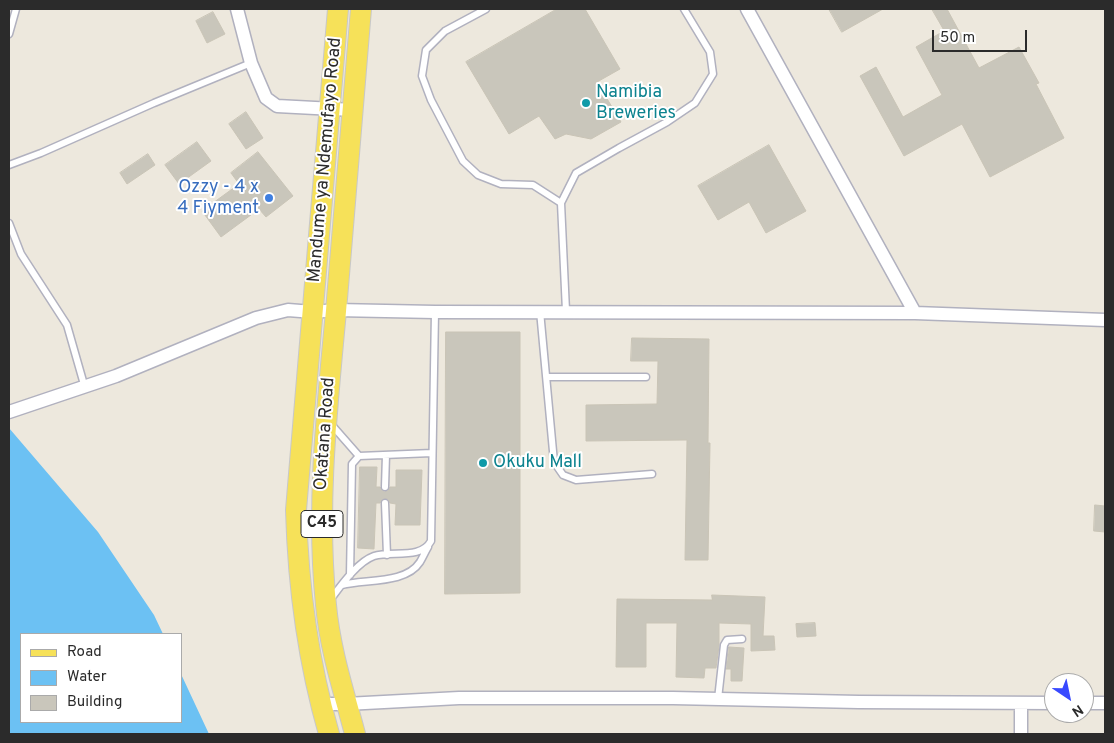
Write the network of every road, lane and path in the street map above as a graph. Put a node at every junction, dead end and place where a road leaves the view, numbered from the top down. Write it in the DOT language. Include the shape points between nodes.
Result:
graph roads {
  1 [pos="16,9"];
  2 [pos="237,9"];
  3 [pos="338,9"];
  4 [pos="361,9"];
  5 [pos="486,9"];
  6 [pos="684,9"];
  7 [pos="747,9"];
  8 [pos="9,34"];
  9 [pos="251,63"];
  10 [pos="330,108"];
  11 [pos="353,110"];
  12 [pos="9,166"];
  13 [pos="561,203"];
  14 [pos="9,223"];
  15 [pos="336,310"];
  16 [pos="540,311"];
  17 [pos="566,311"];
  18 [pos="313,312"];
  19 [pos="435,312"];
  20 [pos="915,313"];
  21 [pos="1105,320"];
  22 [pos="547,377"];
  23 [pos="646,377"];
  24 [pos="86,388"];
  25 [pos="9,412"];
  26 [pos="325,418"];
  27 [pos="432,454"];
  28 [pos="386,455"];
  29 [pos="359,456"];
  30 [pos="652,474"];
  31 [pos="385,487"];
  32 [pos="385,503"];
  33 [pos="428,547"];
  34 [pos="387,555"];
  35 [pos="350,576"];
  36 [pos="342,585"];
  37 [pos="326,606"];
  38 [pos="742,639"];
  39 [pos="718,699"];
  40 [pos="1021,703"];
  41 [pos="1044,703"];
  42 [pos="320,704"];
  43 [pos="346,704"];
  44 [pos="329,734"];
  45 [pos="356,734"];
  46 [pos="1021,734"];
  1 -- 8 [label="lane"];
  2 -- 9 [label="street"];
  3 -- 10 [label="main road, Mandume ya Ndemufayo Road / C45"];
  4 -- 11 [label="main road, Mandume ya Ndemufayo Road / C45"];
  5 -- 13 [label="lane" via="446,31 426,50 422,76 431,100 463,161 478,175 501,184 533,185"];
  6 -- 13 [label="lane" via="710,52 713,74 695,103 576,173"];
  7 -- 20 [label="street"];
  9 -- 10 [label="street" via="266,98 277,106"];
  9 -- 12 [label="lane"];
  10 -- 11 [label="street"];
  10 -- 18 [label="main road, Mandume ya Ndemufayo Road / C45"];
  11 -- 15 [label="main road, Mandume ya Ndemufayo Road / C45"];
  13 -- 17 [label="lane"];
  14 -- 24 [label="lane" via="21,254 68,325"];
  15 -- 18 [label="street"];
  15 -- 19 [label="street"];
  15 -- 26 [label="main road, Okatana Road / C45"];
  16 -- 17 [label="street"];
  16 -- 19 [label="street"];
  16 -- 22 [label="lane"];
  17 -- 20 [label="street"];
  18 -- 24 [label="street" via="288,310 256,318"];
  18 -- 42 [label="main road, Okatana Road / C45" via="296,510 301,594"];
  19 -- 27 [label="lane"];
  20 -- 21 [label="street"];
  22 -- 23 [label="lane"];
  22 -- 30 [label="lane" via="554,462 563,475 576,480"];
  24 -- 25 [label="street"];
  26 -- 29 [label="lane"];
  26 -- 37 [label="main road, Okatana Road / C45" via="322,564"];
  27 -- 28 [label="lane"];
  27 -- 33 [label="lane" via="431,541"];
  28 -- 29 [label="lane"];
  28 -- 31 [label="lane"];
  29 -- 35 [label="lane" via="352,464"];
  32 -- 34 [label="lane"];
  33 -- 34 [label="lane"];
  33 -- 36 [label="lane" via="420,563 400,577"];
  34 -- 35 [label="lane" via="374,556"];
  35 -- 36 [label="lane"];
  36 -- 37 [label="lane"];
  37 -- 43 [label="main road, Okatana Road / C45"];
  38 -- 39 [label="lane" via="727,640 724,645"];
  39 -- 40 [label="street"];
  39 -- 43 [label="street" via="459,698"];
  40 -- 41 [label="street"];
  40 -- 46 [label="street"];
  42 -- 43 [label="street"];
  42 -- 44 [label="main road, Okatana Road / C45"];
  43 -- 45 [label="main road, Okatana Road / C45"];
}
